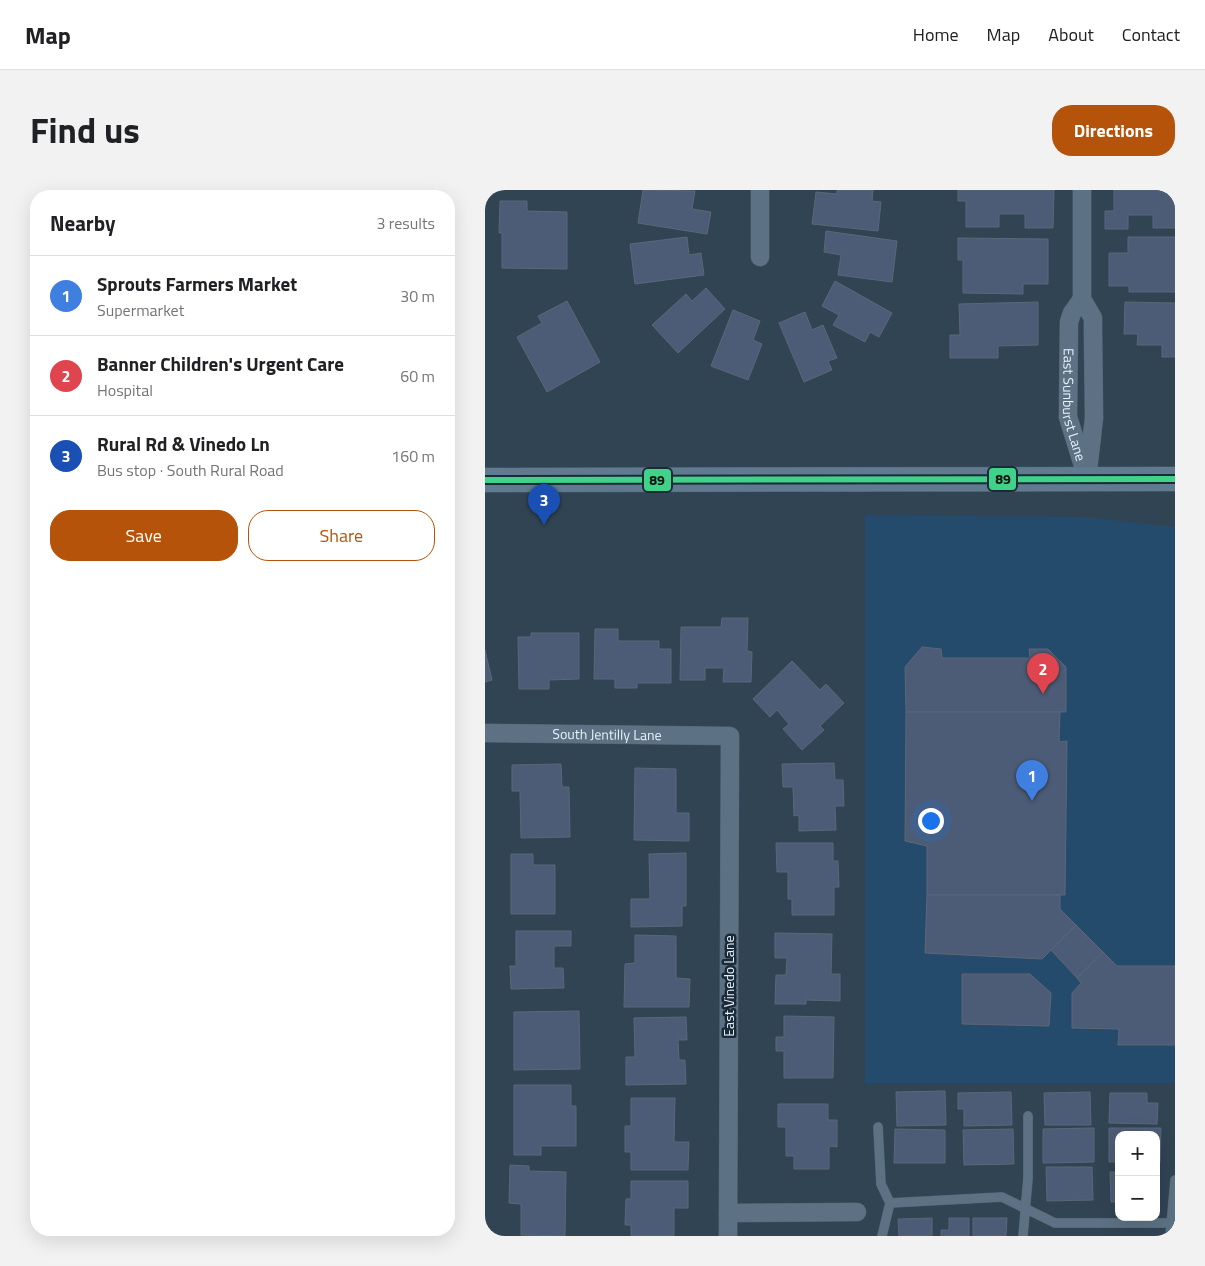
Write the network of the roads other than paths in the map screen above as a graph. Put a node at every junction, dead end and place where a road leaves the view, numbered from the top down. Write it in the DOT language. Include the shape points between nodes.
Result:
graph roads {
  1 [pos="760,190"];
  2 [pos="1082,190"];
  3 [pos="760,257"];
  4 [pos="1081,299"];
  5 [pos="1087,479"];
  6 [pos="1175,479"];
  7 [pos="485,480"];
  8 [pos="485,733"];
  9 [pos="730,736"];
  10 [pos="1028,1116"];
  11 [pos="878,1127"];
  12 [pos="1175,1180"];
  13 [pos="890,1203"];
  14 [pos="1024,1208"];
  15 [pos="857,1212"];
  16 [pos="728,1213"];
  17 [pos="1173,1223"];
  18 [pos="728,1236"];
  19 [pos="882,1236"];
  20 [pos="1023,1236"];
  21 [pos="1170,1236"];
  1 -- 3 [label="street"];
  2 -- 4 [label="street, East Sunburst Lane"];
  4 -- 5 [label="street, East Sunburst Lane" via="1093,318 1094,418"];
  4 -- 5 [label="street, East Sunburst Lane" via="1069,322 1068,417"];
  5 -- 6 [label="main road"];
  5 -- 7 [label="main road"];
  8 -- 9 [label="street, South Jentilly Lane"];
  9 -- 16 [label="street, East Vinedo Lane"];
  10 -- 14 [label="lane" via="1028,1178"];
  11 -- 13 [label="lane" via="881,1184"];
  12 -- 17 [label="lane"];
  13 -- 14 [label="lane" via="1003,1197"];
  13 -- 19 [label="lane"];
  14 -- 17 [label="lane" via="1055,1223"];
  14 -- 20 [label="lane"];
  15 -- 16 [label="street"];
  16 -- 18 [label="street, East Vinedo Lane"];
  17 -- 21 [label="lane"];
}
